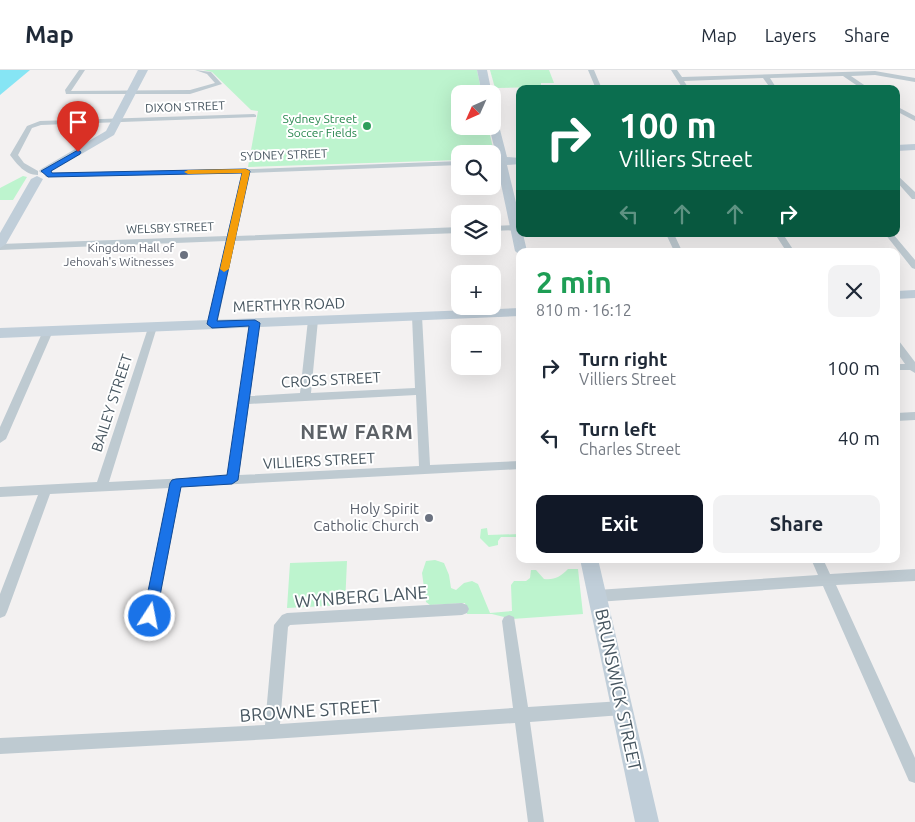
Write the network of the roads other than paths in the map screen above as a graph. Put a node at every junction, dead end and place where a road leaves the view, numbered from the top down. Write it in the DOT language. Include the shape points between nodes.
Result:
graph roads {
  1 [pos="82,70"];
  2 [pos="143,70"];
  3 [pos="198,70"];
  4 [pos="482,70"];
  5 [pos="591,70"];
  6 [pos="674,70"];
  7 [pos="874,72"];
  8 [pos="794,73"];
  9 [pos="844,74"];
  10 [pos="765,76"];
  11 [pos="680,79"];
  12 [pos="915,80"];
  13 [pos="485,85"];
  14 [pos="597,85"];
  15 [pos="684,85"];
  16 [pos="771,85"];
  17 [pos="861,85"];
  18 [pos="132,92"];
  19 [pos="900,111"];
  20 [pos="254,116"];
  21 [pos="118,120"];
  22 [pos="915,120"];
  23 [pos="496,135"];
  24 [pos="915,147"];
  25 [pos="900,148"];
  26 [pos="503,162"];
  27 [pos="451,163"];
  28 [pos="246,171"];
  29 [pos="41,175"];
  30 [pos="900,180"];
  31 [pos="915,197"];
  32 [pos="516,228"];
  33 [pos="501,229"];
  34 [pos="451,230"];
  35 [pos="781,237"];
  36 [pos="891,237"];
  37 [pos="231,238"];
  38 [pos="0,246"];
  39 [pos="788,248"];
  40 [pos="915,266"];
  41 [pos="915,294"];
  42 [pos="900,295"];
  43 [pos="516,312"];
  44 [pos="417,316"];
  45 [pos="313,320"];
  46 [pos="255,323"];
  47 [pos="212,324"];
  48 [pos="152,327"];
  49 [pos="48,331"];
  50 [pos="0,333"];
  51 [pos="900,349"];
  52 [pos="900,368"];
  53 [pos="914,368"];
  54 [pos="420,390"];
  55 [pos="305,396"];
  56 [pos="244,400"];
  57 [pos="915,416"];
  58 [pos="900,417"];
  59 [pos="0,439"];
  60 [pos="516,465"];
  61 [pos="425,471"];
  62 [pos="232,480"];
  63 [pos="176,483"];
  64 [pos="101,487"];
  65 [pos="46,490"];
  66 [pos="0,492"];
  67 [pos="590,563"];
  68 [pos="819,563"];
  69 [pos="915,576"];
  70 [pos="827,580"];
  71 [pos="598,596"];
  72 [pos="462,609"];
  73 [pos="0,612"];
  74 [pos="150,616"];
  75 [pos="509,621"];
  76 [pos="622,708"];
  77 [pos="522,716"];
  78 [pos="272,732"];
  79 [pos="0,746"];
  80 [pos="915,775"];
  81 [pos="536,822"];
  82 [pos="647,822"];
  1 -- 18 [label="street" via="68,93"];
  2 -- 18 [label="street"];
  3 -- 18 [label="street" via="209,73 219,84 190,92"];
  4 -- 13 [label="street"];
  5 -- 14 [label="street"];
  6 -- 11 [label="street"];
  7 -- 9 [label="street"];
  7 -- 12 [label="street"];
  8 -- 9 [label="street"];
  8 -- 10 [label="street"];
  9 -- 17 [label="street"];
  10 -- 11 [label="street"];
  10 -- 16 [label="street"];
  11 -- 15 [label="street"];
  18 -- 21 [label="street"];
  19 -- 22 [label="street"];
  20 -- 21 [label="street, DIXON STREET"];
  21 -- 29 [label="street" via="110,133"];
  21 -- 29 [label="street, DIXON STREET" via="45,122 29,127 14,154 17,161"];
  23 -- 26 [label="street"];
  24 -- 25 [label="street"];
  26 -- 32 [label="street"];
  27 -- 28 [label="street, SYDNEY STREET"];
  28 -- 29 [label="street, SYDNEY STREET"];
  28 -- 37 [label="street"];
  29 -- 38 [label="street"];
  30 -- 31 [label="street"];
  32 -- 33 [label="street"];
  34 -- 37 [label="street, WELSBY STREET"];
  35 -- 39 [label="street"];
  36 -- 40 [label="street"];
  37 -- 38 [label="street, WELSBY STREET"];
  37 -- 47 [label="street"];
  41 -- 42 [label="street"];
  43 -- 44 [label="street, MERTHYR ROAD"];
  44 -- 45 [label="street, MERTHYR ROAD"];
  44 -- 54 [label="street"];
  45 -- 46 [label="street, MERTHYR ROAD"];
  45 -- 55 [label="street"];
  46 -- 47 [label="street, MERTHYR ROAD"];
  46 -- 56 [label="street"];
  47 -- 48 [label="street, MERTHYR ROAD"];
  48 -- 49 [label="street, MERTHYR ROAD"];
  48 -- 64 [label="street, BAILEY STREET"];
  49 -- 50 [label="street, MERTHYR ROAD"];
  49 -- 59 [label="street"];
  51 -- 53 [label="street"];
  52 -- 53 [label="street"];
  54 -- 55 [label="street, CROSS STREET"];
  54 -- 61 [label="street"];
  55 -- 56 [label="street, CROSS STREET"];
  56 -- 62 [label="street"];
  57 -- 58 [label="street"];
  60 -- 61 [label="street, VILLIERS STREET"];
  61 -- 62 [label="street, VILLIERS STREET"];
  62 -- 63 [label="street, VILLIERS STREET"];
  63 -- 64 [label="street, VILLIERS STREET"];
  63 -- 74 [label="street"];
  64 -- 65 [label="street, VILLIERS STREET"];
  65 -- 66 [label="street, VILLIERS STREET"];
  65 -- 73 [label="street"];
  67 -- 71 [label="street, BRUNSWICK STREET"];
  68 -- 70 [label="street"];
  69 -- 70 [label="street"];
  70 -- 71 [label="street"];
  70 -- 80 [label="street"];
  71 -- 76 [label="street, BRUNSWICK STREET"];
  72 -- 78 [label="street, WYNBERG LANE" via="288,619 281,625"];
  75 -- 77 [label="street"];
  76 -- 77 [label="street, BROWNE STREET"];
  76 -- 82 [label="street, BRUNSWICK STREET"];
  77 -- 78 [label="street, BROWNE STREET"];
  77 -- 81 [label="street"];
  78 -- 79 [label="street, BROWNE STREET"];
}
